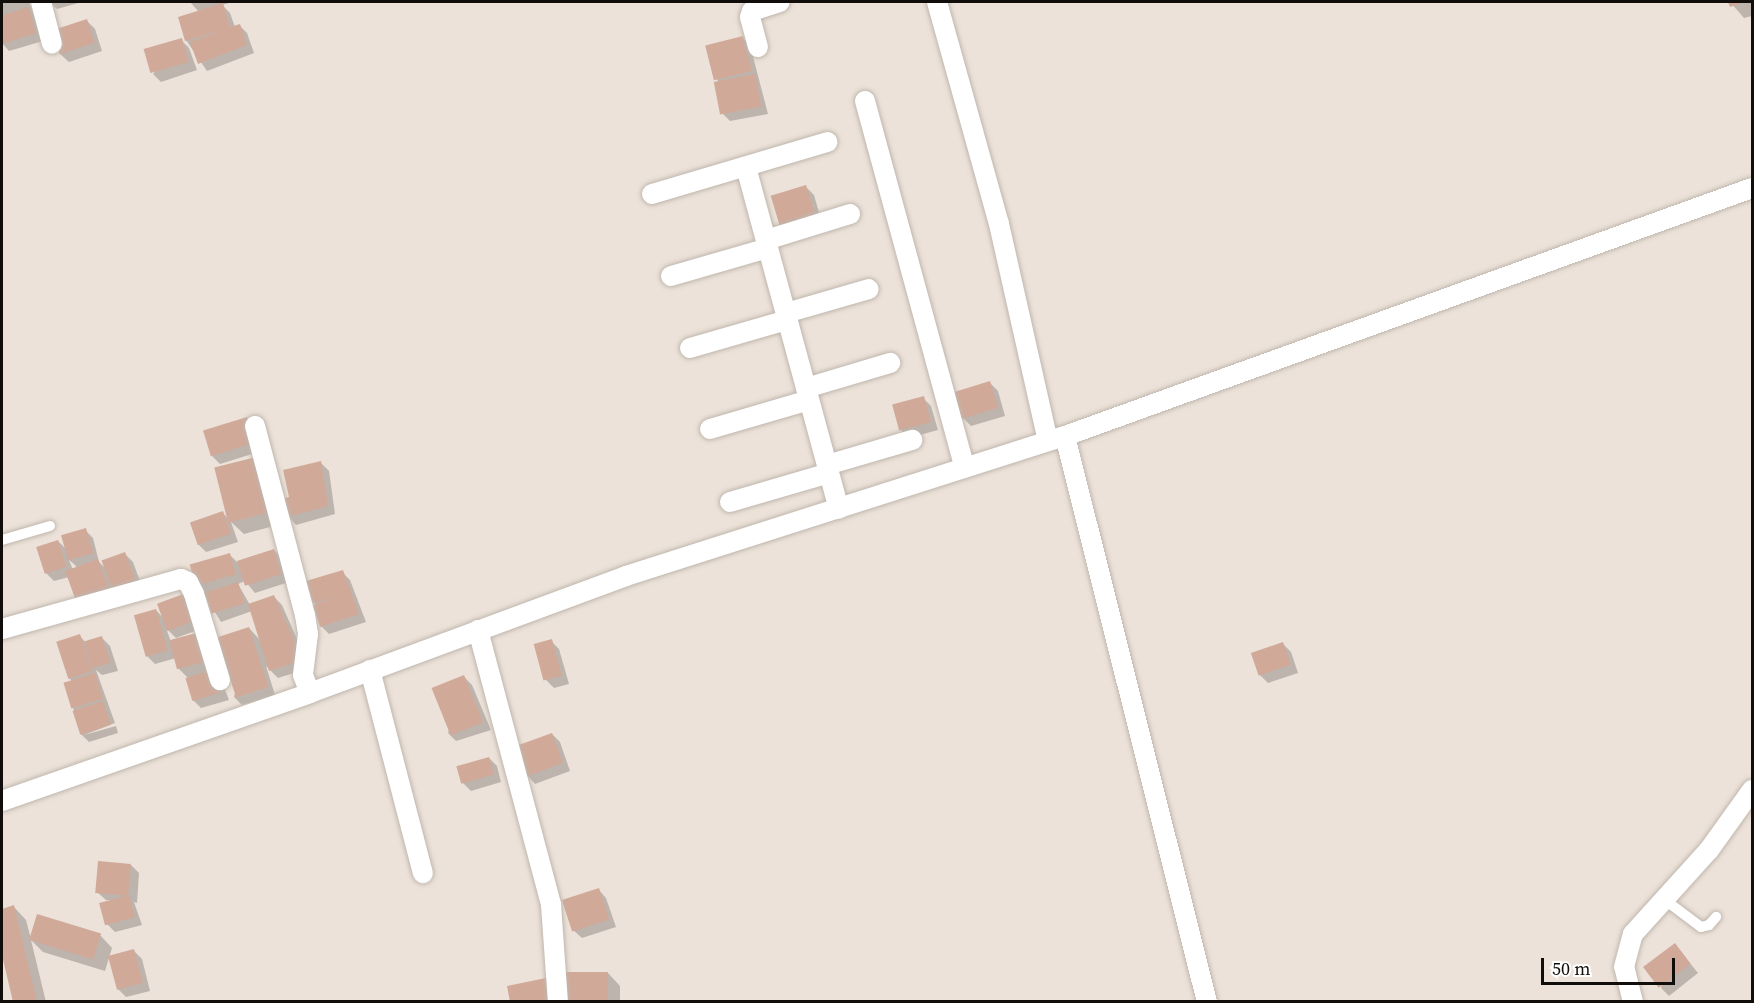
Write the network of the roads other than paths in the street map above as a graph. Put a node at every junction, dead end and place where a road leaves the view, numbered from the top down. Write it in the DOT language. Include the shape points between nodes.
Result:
graph roads {
  1 [pos="41,2"];
  2 [pos="780,2"];
  3 [pos="937,2"];
  4 [pos="52,44"];
  5 [pos="758,47"];
  6 [pos="865,101"];
  7 [pos="827,142"];
  8 [pos="746,167"];
  9 [pos="1752,188"];
  10 [pos="652,194"];
  11 [pos="850,214"];
  12 [pos="767,244"];
  13 [pos="671,276"];
  14 [pos="869,289"];
  15 [pos="786,317"];
  16 [pos="690,348"];
  17 [pos="890,363"];
  18 [pos="807,394"];
  19 [pos="255,426"];
  20 [pos="710,429"];
  21 [pos="1057,438"];
  22 [pos="912,440"];
  23 [pos="965,468"];
  24 [pos="828,469"];
  25 [pos="730,502"];
  26 [pos="839,509"];
  27 [pos="50,526"];
  28 [pos="2,540"];
  29 [pos="2,629"];
  30 [pos="478,630"];
  31 [pos="370,670"];
  32 [pos="220,680"];
  33 [pos="309,693"];
  34 [pos="1752,790"];
  35 [pos="2,801"];
  36 [pos="423,873"];
  37 [pos="1665,900"];
  38 [pos="1716,917"];
  39 [pos="558,1002"];
  40 [pos="1207,1002"];
  41 [pos="1633,1002"];
  1 -- 4 [label="street"];
  2 -- 5 [label="street" via="752,11"];
  3 -- 21 [label="street"];
  6 -- 23 [label="street"];
  7 -- 8 [label="street"];
  8 -- 10 [label="street"];
  8 -- 12 [label="street"];
  9 -- 21 [label="street"];
  11 -- 12 [label="street"];
  12 -- 13 [label="street"];
  12 -- 15 [label="street"];
  14 -- 15 [label="street"];
  15 -- 16 [label="street"];
  15 -- 18 [label="street"];
  17 -- 18 [label="street"];
  18 -- 20 [label="street"];
  18 -- 24 [label="street"];
  19 -- 33 [label="street" via="305,615 308,634 303,675"];
  21 -- 23 [label="street"];
  21 -- 40 [label="street"];
  22 -- 24 [label="street"];
  23 -- 26 [label="street"];
  24 -- 25 [label="street"];
  24 -- 26 [label="street"];
  26 -- 30 [label="street" via="626,576"];
  27 -- 28 [label="lane"];
  29 -- 32 [label="street" via="181,579 188,582 194,594"];
  30 -- 31 [label="street"];
  30 -- 39 [label="street" via="551,905"];
  31 -- 33 [label="street"];
  31 -- 36 [label="street"];
  33 -- 35 [label="street"];
  34 -- 37 [label="street" via="1709,850"];
  37 -- 38 [label="lane" via="1701,927 1709,926"];
  37 -- 41 [label="street" via="1633,934 1625,953 1624,967"];
}
